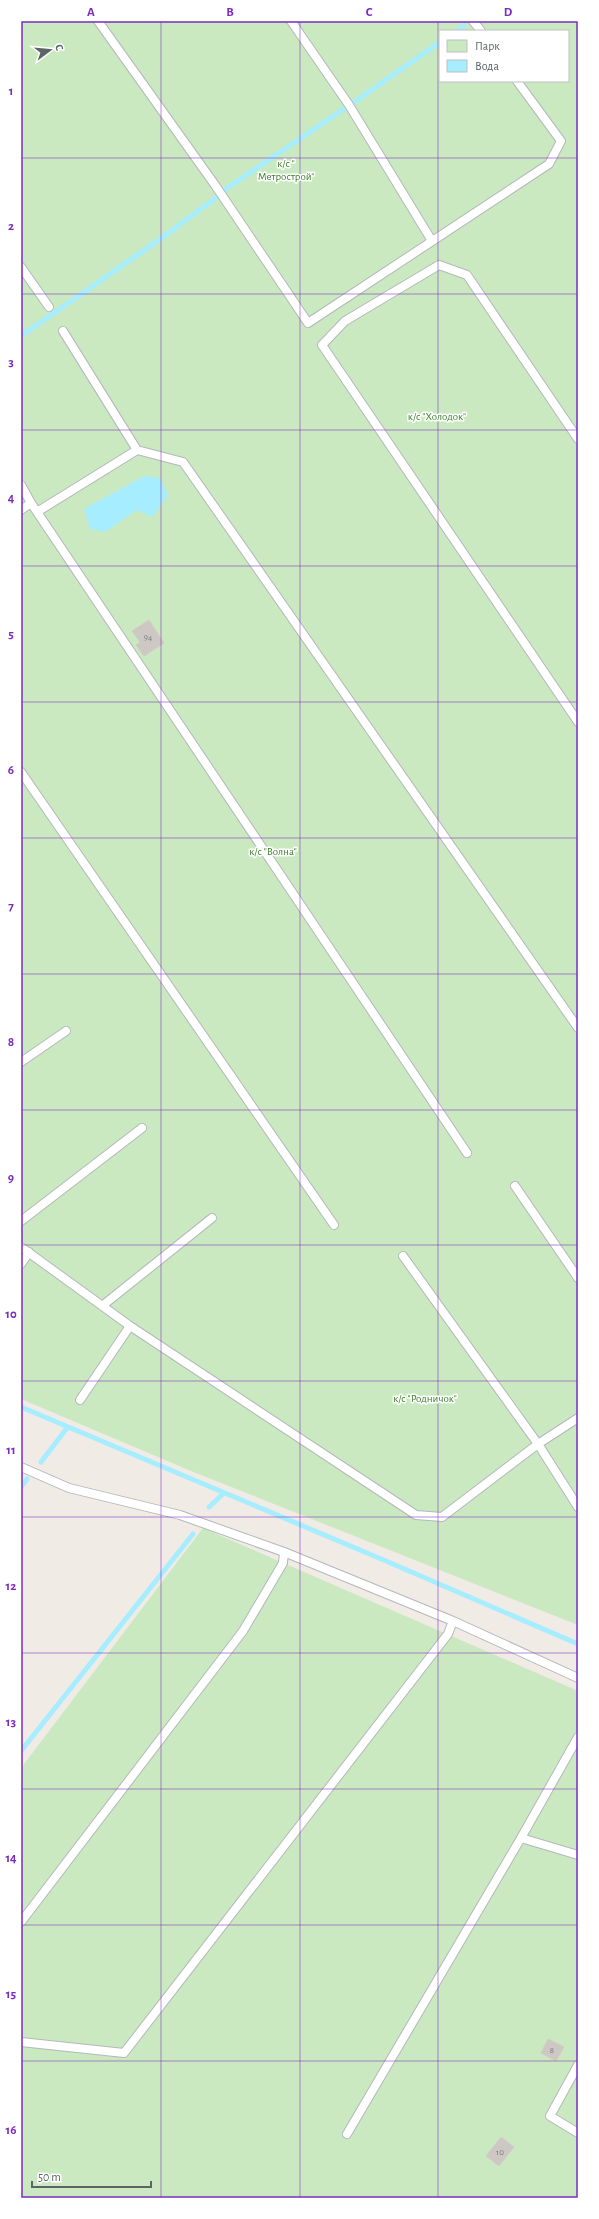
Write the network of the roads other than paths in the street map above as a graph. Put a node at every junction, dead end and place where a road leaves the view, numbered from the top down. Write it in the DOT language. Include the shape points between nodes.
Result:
graph roads {
  1 [pos="98,21"];
  2 [pos="291,21"];
  3 [pos="473,21"];
  4 [pos="479,30"];
  5 [pos="518,82"];
  6 [pos="432,241"];
  7 [pos="21,267"];
  8 [pos="49,307"];
  9 [pos="64,331"];
  10 [pos="578,438"];
  11 [pos="137,450"];
  12 [pos="21,485"];
  13 [pos="31,502"];
  14 [pos="21,510"];
  15 [pos="38,512"];
  16 [pos="578,722"];
  17 [pos="21,772"];
  18 [pos="578,1028"];
  19 [pos="66,1031"];
  20 [pos="21,1062"];
  21 [pos="142,1128"];
  22 [pos="466,1153"];
  23 [pos="515,1186"];
  24 [pos="212,1218"];
  25 [pos="21,1221"];
  26 [pos="334,1225"];
  27 [pos="21,1247"];
  28 [pos="29,1252"];
  29 [pos="403,1256"];
  30 [pos="21,1264"];
  31 [pos="578,1278"];
  32 [pos="102,1306"];
  33 [pos="130,1326"];
  34 [pos="80,1400"];
  35 [pos="578,1418"];
  36 [pos="538,1444"];
  37 [pos="21,1467"];
  38 [pos="578,1507"];
  39 [pos="284,1552"];
  40 [pos="453,1621"];
  41 [pos="578,1678"];
  42 [pos="578,1737"];
  43 [pos="521,1838"];
  44 [pos="578,1855"];
  45 [pos="21,1922"];
  46 [pos="21,2042"];
  47 [pos="578,2065"];
  48 [pos="578,2133"];
  49 [pos="347,2134"];
  1 -- 6 [label="lane" via="215,185 308,323"];
  2 -- 6 [label="lane" via="349,105"];
  3 -- 4 [label="lane"];
  5 -- 6 [label="lane" via="561,140 549,164"];
  7 -- 8 [label="lane"];
  9 -- 11 [label="lane"];
  10 -- 16 [label="lane" via="467,275 439,265 345,321 322,345"];
  11 -- 15 [label="lane"];
  11 -- 18 [label="lane" via="182,462"];
  12 -- 13 [label="lane"];
  13 -- 14 [label="lane"];
  13 -- 15 [label="lane"];
  15 -- 22 [label="lane"];
  17 -- 26 [label="lane"];
  19 -- 20 [label="lane"];
  21 -- 25 [label="lane"];
  23 -- 31 [label="lane"];
  24 -- 32 [label="lane"];
  27 -- 28 [label="lane"];
  28 -- 30 [label="lane"];
  28 -- 32 [label="lane"];
  29 -- 36 [label="lane"];
  32 -- 33 [label="lane"];
  33 -- 34 [label="lane"];
  33 -- 36 [label="lane" via="416,1515 442,1517"];
  35 -- 36 [label="lane"];
  36 -- 38 [label="lane"];
  37 -- 39 [label="lane" via="69,1488 180,1515"];
  39 -- 40 [label="lane"];
  39 -- 45 [label="lane" via="283,1563 243,1631"];
  40 -- 41 [label="lane"];
  40 -- 46 [label="lane" via="448,1634 124,2053"];
  42 -- 43 [label="lane"];
  43 -- 44 [label="lane"];
  43 -- 49 [label="lane"];
  47 -- 48 [label="lane" via="550,2116"];
}
